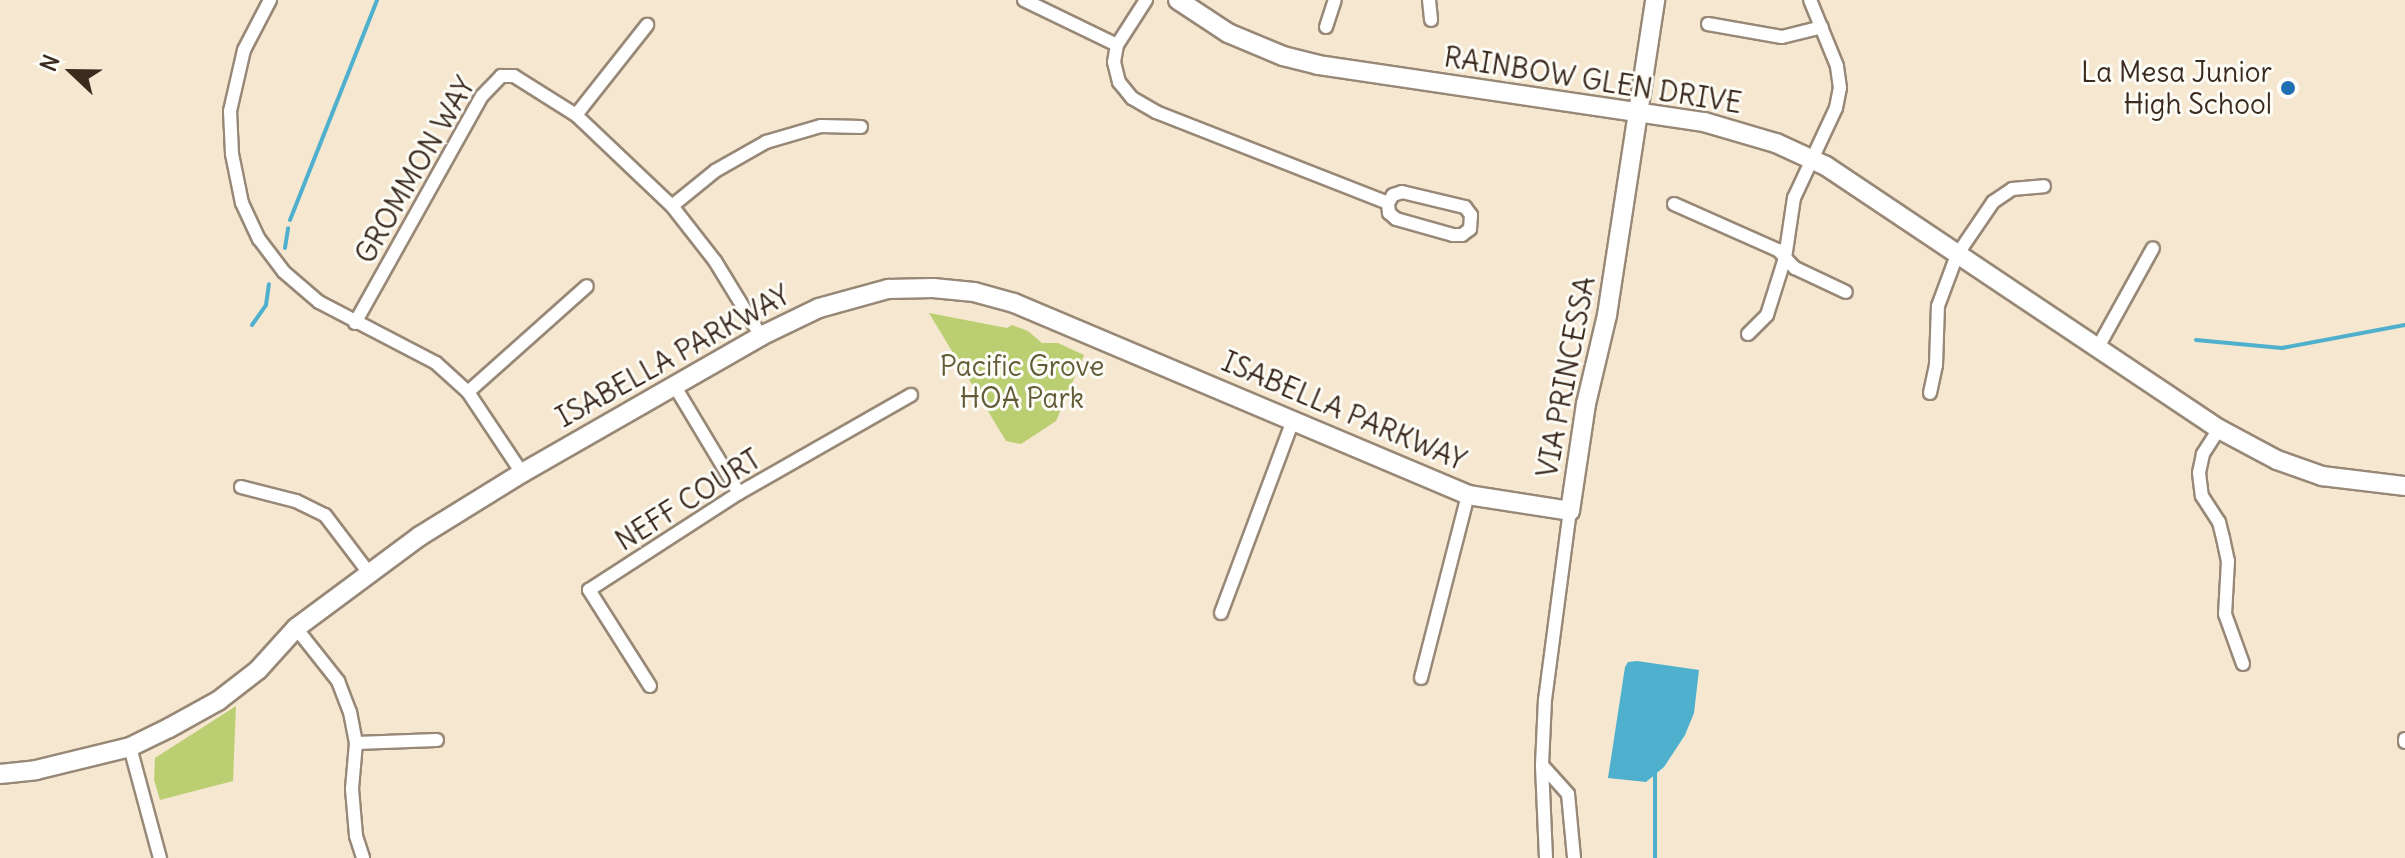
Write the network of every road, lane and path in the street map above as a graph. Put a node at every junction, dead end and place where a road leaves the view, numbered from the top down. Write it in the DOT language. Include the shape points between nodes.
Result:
graph roads {
  1 [pos="270,0"];
  2 [pos="1024,0"];
  3 [pos="1146,0"];
  4 [pos="1178,0"];
  5 [pos="1335,0"];
  6 [pos="1429,0"];
  7 [pos="1655,0"];
  8 [pos="1810,0"];
  9 [pos="1431,20"];
  10 [pos="1708,24"];
  11 [pos="647,25"];
  12 [pos="1326,27"];
  13 [pos="1822,27"];
  14 [pos="1117,45"];
  15 [pos="1639,113"];
  16 [pos="576,115"];
  17 [pos="861,127"];
  18 [pos="1812,158"];
  19 [pos="2044,186"];
  20 [pos="1388,203"];
  21 [pos="1674,204"];
  22 [pos="672,206"];
  23 [pos="2153,248"];
  24 [pos="1957,255"];
  25 [pos="1785,258"];
  26 [pos="587,286"];
  27 [pos="1846,292"];
  28 [pos="355,323"];
  29 [pos="1748,334"];
  30 [pos="761,336"];
  31 [pos="2097,349"];
  32 [pos="674,385"];
  33 [pos="468,392"];
  34 [pos="1930,393"];
  35 [pos="911,395"];
  36 [pos="1293,420"];
  37 [pos="2219,429"];
  38 [pos="522,473"];
  39 [pos="2405,486"];
  40 [pos="241,487"];
  41 [pos="739,493"];
  42 [pos="1468,495"];
  43 [pos="1570,511"];
  44 [pos="369,573"];
  45 [pos="1221,613"];
  46 [pos="296,628"];
  47 [pos="2243,664"];
  48 [pos="1421,678"];
  49 [pos="650,686"];
  50 [pos="437,740"];
  51 [pos="356,743"];
  52 [pos="130,747"];
  53 [pos="1542,765"];
  54 [pos="0,774"];
  55 [pos="160,858"];
  56 [pos="363,858"];
  57 [pos="1546,858"];
  58 [pos="1574,858"];
  1 -- 28 [label="street" via="244,50 230,111 242,203 259,239 284,272"];
  2 -- 14 [label="street"];
  3 -- 14 [label="street"];
  4 -- 15 [label="street, RAINBOW GLEN DRIVE" via="1228,33 1318,65"];
  5 -- 12 [label="street"];
  6 -- 9 [label="street"];
  7 -- 15 [label="street, VIA PRINCESSA"];
  8 -- 13 [label="street"];
  10 -- 13 [label="street" via="1782,37"];
  11 -- 16 [label="street"];
  13 -- 18 [label="street" via="1840,88 1830,124"];
  14 -- 20 [label="street" via="1119,82 1132,98 1156,112"];
  15 -- 18 [label="street, RAINBOW GLEN DRIVE" via="1744,131"];
  15 -- 43 [label="street, VIA PRINCESSA"];
  16 -- 22 [label="street, GROMMON WAY"];
  16 -- 28 [label="street, GROMMON WAY" via="514,76 492,82"];
  17 -- 22 [label="street" via="821,126 766,142 715,171"];
  18 -- 24 [label="street, RAINBOW GLEN DRIVE"];
  18 -- 25 [label="street" via="1794,198"];
  19 -- 24 [label="street" via="2012,189 1993,202"];
  20 -- 20 [label="street" via="1396,219 1453,235 1466,232 1471,224 1468,211 1447,202 1402,192"];
  21 -- 25 [label="street" via="1778,250"];
  22 -- 30 [label="street, GROMMON WAY" via="715,261"];
  23 -- 31 [label="street"];
  24 -- 31 [label="street, RAINBOW GLEN DRIVE"];
  24 -- 34 [label="street" via="1938,306"];
  25 -- 27 [label="street"];
  25 -- 29 [label="street" via="1767,315"];
  26 -- 33 [label="street"];
  28 -- 33 [label="street" via="436,363"];
  30 -- 32 [label="street, ISABELLA PARKWAY"];
  30 -- 36 [label="street, ISABELLA PARKWAY" via="819,308 888,289 974,292 1054,318"];
  31 -- 37 [label="street, RAINBOW GLEN DRIVE"];
  32 -- 38 [label="street, ISABELLA PARKWAY"];
  32 -- 41 [label="street"];
  33 -- 38 [label="street"];
  35 -- 41 [label="street, NEFF COURT"];
  36 -- 42 [label="street, ISABELLA PARKWAY"];
  36 -- 45 [label="street"];
  37 -- 39 [label="street, RAINBOW GLEN DRIVE" via="2277,460 2322,476"];
  37 -- 47 [label="street" via="2203,454 2199,473 2202,496 2223,538 2228,561 2225,614"];
  38 -- 44 [label="street, ISABELLA PARKWAY"];
  40 -- 44 [label="street" via="284,497 325,515"];
  41 -- 49 [label="street, NEFF COURT" via="589,590"];
  42 -- 43 [label="street, ISABELLA PARKWAY"];
  42 -- 48 [label="street"];
  43 -- 53 [label="street, VIA PRINCESSA" via="1552,635"];
  44 -- 46 [label="street, ISABELLA PARKWAY"];
  46 -- 51 [label="street" via="338,681"];
  46 -- 52 [label="street, ISABELLA PARKWAY" via="258,670 218,701"];
  50 -- 51 [label="street"];
  51 -- 56 [label="street" via="352,789"];
  52 -- 54 [label="street, ISABELLA PARKWAY"];
  52 -- 55 [label="street"];
  53 -- 57 [label="street, VIA PRINCESSA"];
  53 -- 58 [label="street" via="1568,794"];
}
